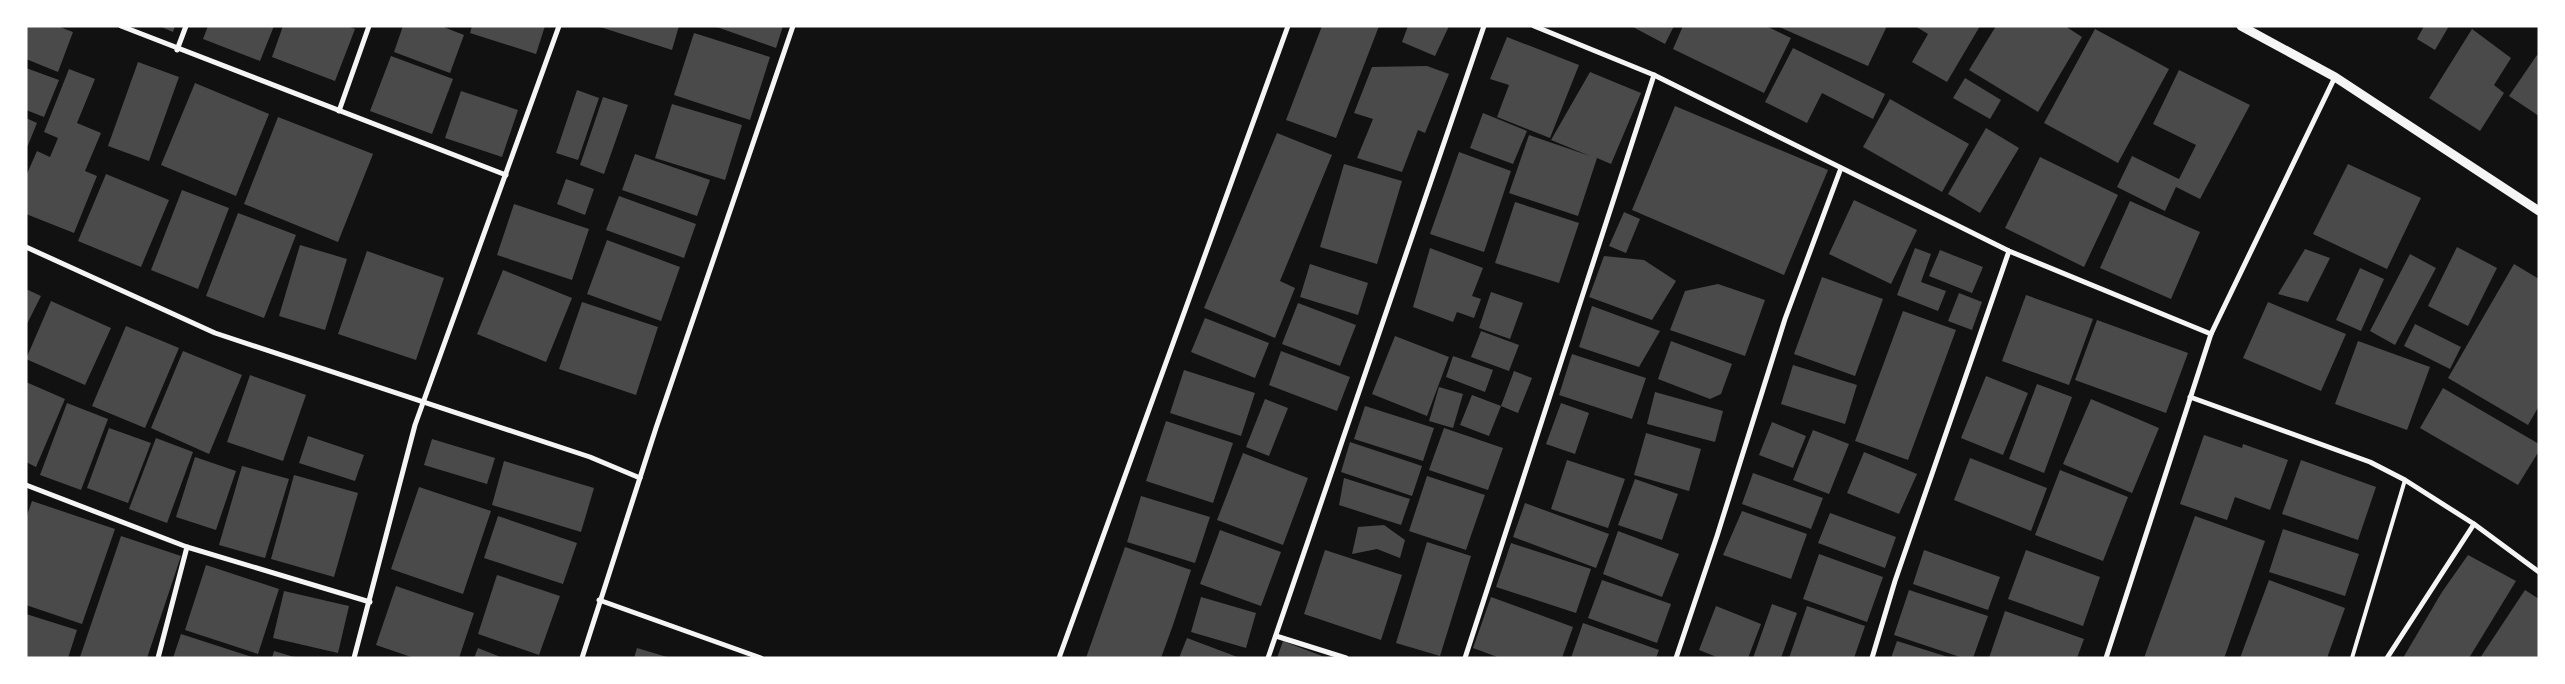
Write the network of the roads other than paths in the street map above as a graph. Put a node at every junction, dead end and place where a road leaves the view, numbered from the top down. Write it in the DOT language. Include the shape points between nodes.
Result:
graph roads {
  1 [pos="121,26"];
  2 [pos="186,26"];
  3 [pos="369,26"];
  4 [pos="558,26"];
  5 [pos="793,26"];
  6 [pos="1288,26"];
  7 [pos="1484,26"];
  8 [pos="1534,26"];
  9 [pos="2241,26"];
  10 [pos="177,50"];
  11 [pos="1654,75"];
  12 [pos="2335,77"];
  13 [pos="338,111"];
  14 [pos="1841,168"];
  15 [pos="506,175"];
  16 [pos="2539,211"];
  17 [pos="26,247"];
  18 [pos="2009,251"];
  19 [pos="2211,334"];
  20 [pos="2190,397"];
  21 [pos="423,403"];
  22 [pos="640,478"];
  23 [pos="2405,480"];
  24 [pos="26,485"];
  25 [pos="2474,524"];
  26 [pos="187,547"];
  27 [pos="2539,572"];
  28 [pos="599,600"];
  29 [pos="370,602"];
  30 [pos="1276,636"];
  31 [pos="158,658"];
  32 [pos="354,658"];
  33 [pos="582,658"];
  34 [pos="761,658"];
  35 [pos="1059,658"];
  36 [pos="1268,658"];
  37 [pos="1346,658"];
  38 [pos="1465,658"];
  39 [pos="1676,658"];
  40 [pos="1872,658"];
  41 [pos="2106,658"];
  42 [pos="2352,658"];
  43 [pos="2387,658"];
  1 -- 10 [label="street"];
  2 -- 10 [label="street"];
  3 -- 13 [label="street"];
  4 -- 15 [label="street"];
  5 -- 22 [label="street"];
  6 -- 35 [label="street"];
  7 -- 30 [label="street"];
  8 -- 11 [label="street"];
  9 -- 12 [label="street"];
  10 -- 13 [label="street"];
  11 -- 14 [label="street"];
  11 -- 38 [label="street"];
  12 -- 16 [label="street"];
  12 -- 19 [label="street"];
  13 -- 15 [label="street"];
  14 -- 18 [label="street"];
  14 -- 39 [label="street" via="1785,319"];
  15 -- 21 [label="street"];
  17 -- 21 [label="street" via="215,333"];
  18 -- 19 [label="street"];
  18 -- 40 [label="street" via="1895,581"];
  19 -- 20 [label="street"];
  20 -- 23 [label="street" via="2370,462"];
  20 -- 41 [label="street"];
  21 -- 22 [label="street" via="590,457"];
  21 -- 29 [label="street"];
  22 -- 28 [label="street"];
  23 -- 25 [label="street"];
  23 -- 42 [label="lane"];
  24 -- 26 [label="street"];
  25 -- 27 [label="street"];
  25 -- 43 [label="street"];
  26 -- 29 [label="street"];
  26 -- 31 [label="street"];
  28 -- 33 [label="street"];
  28 -- 34 [label="street"];
  29 -- 32 [label="street"];
  30 -- 36 [label="street"];
  30 -- 37 [label="street"];
}
